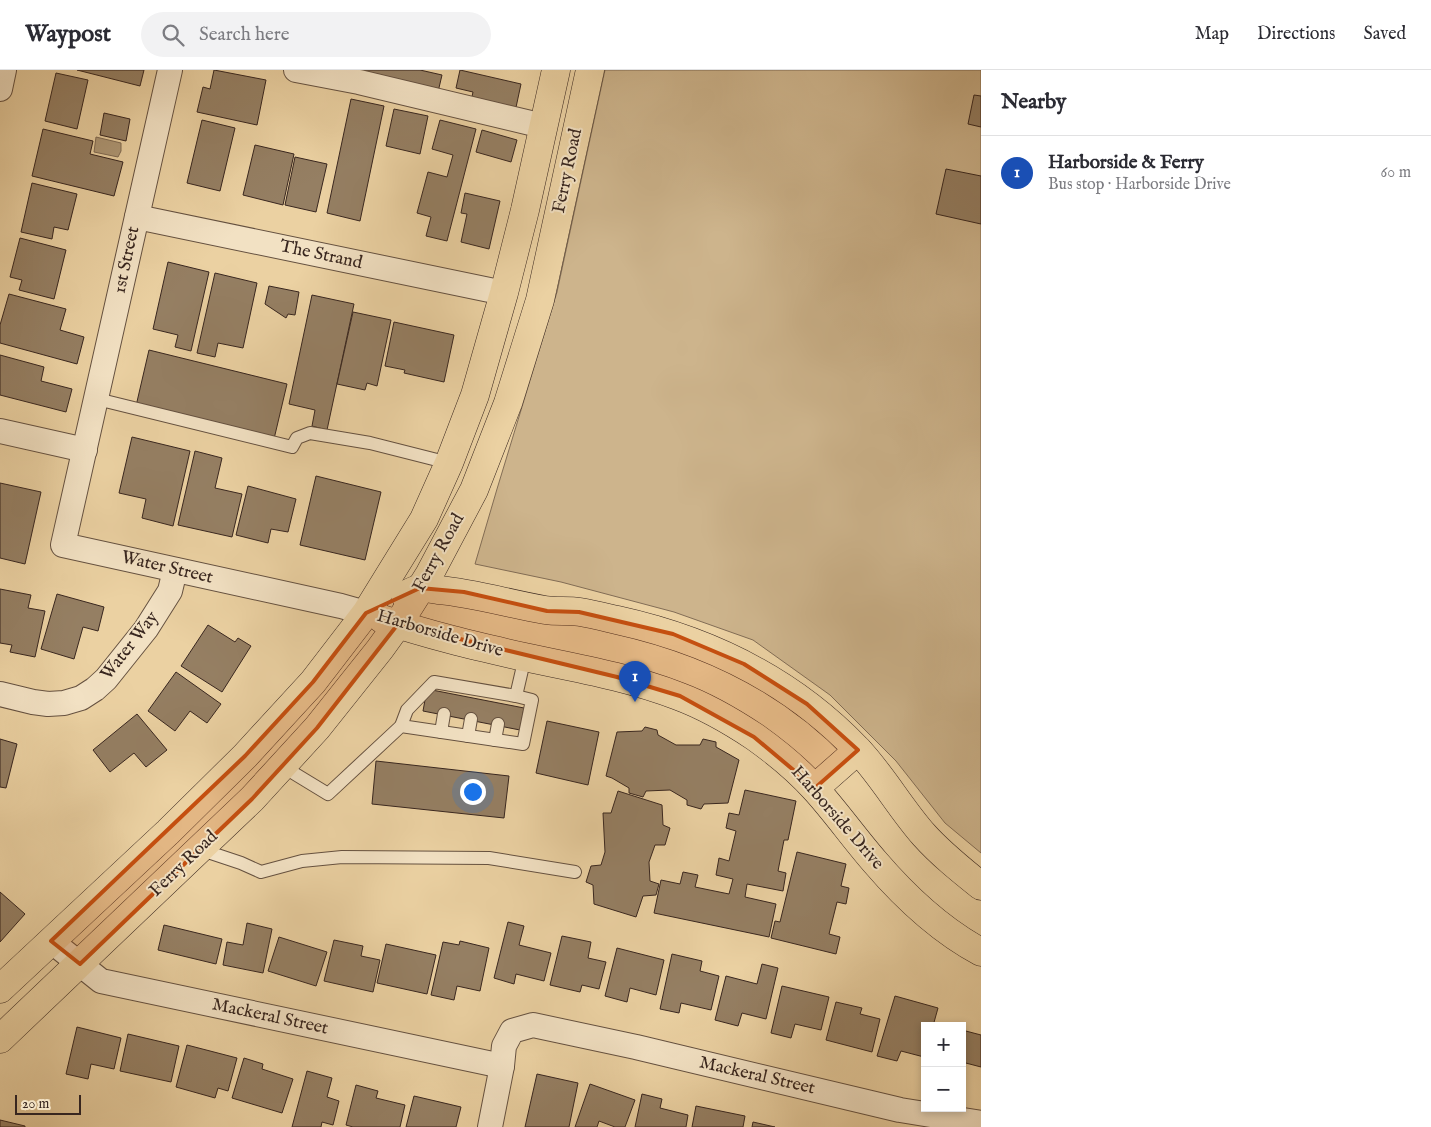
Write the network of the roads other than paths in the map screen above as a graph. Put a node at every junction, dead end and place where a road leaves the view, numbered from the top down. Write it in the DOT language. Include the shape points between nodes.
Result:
graph roads {
  1 [pos="4,70"];
  2 [pos="170,70"];
  3 [pos="296,70"];
  4 [pos="556,70"];
  5 [pos="590,70"];
  6 [pos="0,90"];
  7 [pos="543,126"];
  8 [pos="137,217"];
  9 [pos="504,293"];
  10 [pos="96,399"];
  11 [pos="0,431"];
  12 [pos="85,450"];
  13 [pos="449,463"];
  14 [pos="175,570"];
  15 [pos="420,588"];
  16 [pos="366,613"];
  17 [pos="398,624"];
  18 [pos="525,657"];
  19 [pos="0,694"];
  20 [pos="507,698"];
  21 [pos="444,714"];
  22 [pos="471,719"];
  23 [pos="498,724"];
  24 [pos="401,726"];
  25 [pos="441,732"];
  26 [pos="468,736"];
  27 [pos="495,740"];
  28 [pos="858,750"];
  29 [pos="282,766"];
  30 [pos="815,788"];
  31 [pos="199,849"];
  32 [pos="575,872"];
  33 [pos="981,886"];
  34 [pos="51,941"];
  35 [pos="981,952"];
  36 [pos="80,964"];
  37 [pos="0,989"];
  38 [pos="0,1039"];
  39 [pos="502,1066"];
  40 [pos="981,1123"];
  41 [pos="490,1127"];
  1 -- 6 [label="street"];
  2 -- 8 [label="street, 1st Street"];
  3 -- 7 [label="street"];
  4 -- 7 [label="main road, Ferry Road"];
  5 -- 15 [label="main road, Ferry Road" via="540,300 508,403 474,490"];
  7 -- 9 [label="main road, Ferry Road"];
  8 -- 9 [label="street, The Strand"];
  8 -- 10 [label="street, 1st Street"];
  9 -- 13 [label="main road, Ferry Road" via="475,395"];
  10 -- 12 [label="street, 1st Street"];
  10 -- 13 [label="lane" via="292,447 297,438 310,433 370,443"];
  11 -- 12 [label="street"];
  12 -- 14 [label="street, Water Street" via="63,545"];
  13 -- 16 [label="main road, Ferry Road" via="424,519"];
  14 -- 16 [label="street, Water Street"];
  14 -- 19 [label="street, Water Way" via="170,591 146,629 95,689 81,698 48,704"];
  15 -- 16 [label="main road, Harborside Drive"];
  15 -- 17 [label="main road, Ferry Road"];
  15 -- 28 [label="main road" via="464,592 547,610 579,612 681,637 744,664 774,682 807,704"];
  16 -- 17 [label="main road, Harborside Drive"];
  16 -- 34 [label="main road, Ferry Road" via="313,682 245,756"];
  17 -- 18 [label="main road, Harborside Drive" via="434,636"];
  17 -- 29 [label="main road, Ferry Road" via="317,728"];
  18 -- 20 [label="lane"];
  18 -- 30 [label="main road, Harborside Drive" via="608,675 680,696 754,737"];
  20 -- 24 [label="lane" via="449,689 434,682 407,710"];
  20 -- 27 [label="lane" via="532,700 523,744"];
  21 -- 25 [label="lane"];
  22 -- 26 [label="lane"];
  23 -- 27 [label="lane"];
  24 -- 25 [label="lane"];
  24 -- 29 [label="lane" via="328,794"];
  25 -- 26 [label="lane"];
  26 -- 27 [label="lane"];
  28 -- 30 [label="main road"];
  28 -- 33 [label="main road" via="924,835"];
  29 -- 31 [label="main road, Ferry Road"];
  30 -- 35 [label="main road, Harborside Drive" via="896,885 921,909"];
  31 -- 32 [label="lane" via="261,872 302,862 342,858 489,858"];
  31 -- 36 [label="main road, Ferry Road"];
  34 -- 36 [label="street, Mackeral Street"];
  34 -- 37 [label="main road, Ferry Road"];
  36 -- 38 [label="main road, Ferry Road"];
  36 -- 39 [label="street, Mackeral Street" via="101,981"];
  39 -- 40 [label="street, Mackeral Street" via="504,1046 512,1030 533,1024 900,1110"];
  39 -- 41 [label="street"];
}
